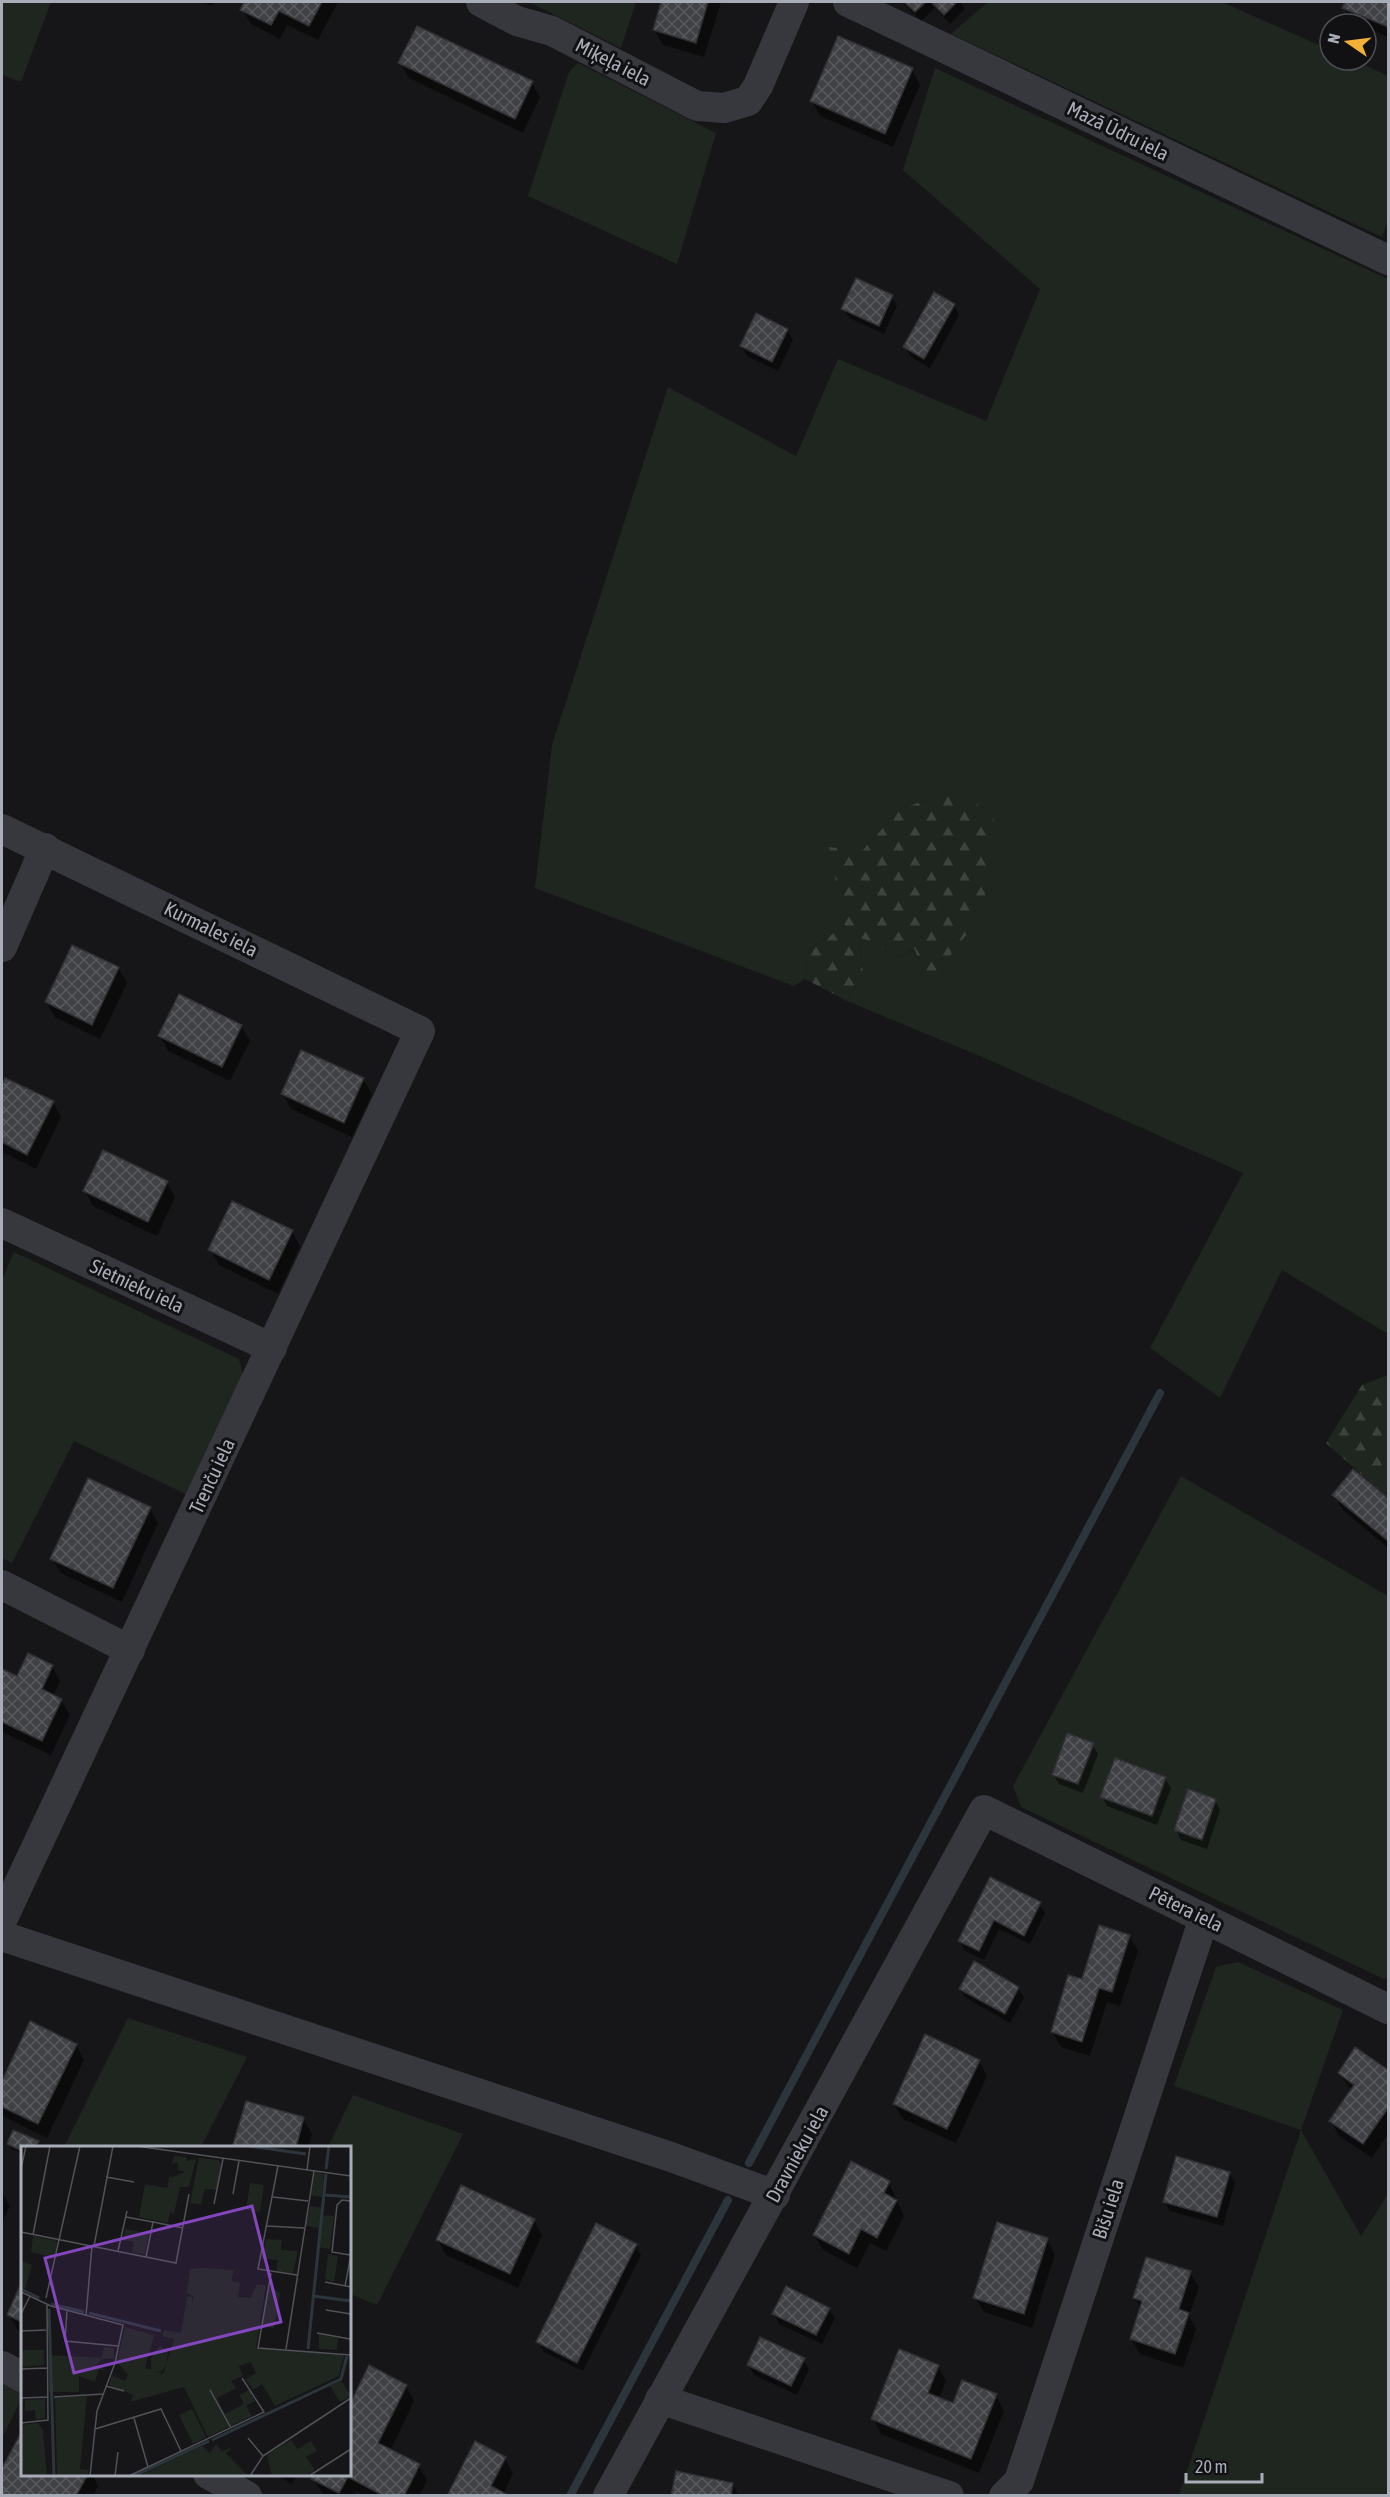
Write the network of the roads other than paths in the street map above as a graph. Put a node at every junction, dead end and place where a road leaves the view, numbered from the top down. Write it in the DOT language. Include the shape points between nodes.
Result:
graph roads {
  1 [pos="481,2"];
  2 [pos="794,2"];
  3 [pos="848,2"];
  4 [pos="1389,260"];
  5 [pos="2,829"];
  6 [pos="45,848"];
  7 [pos="2,947"];
  8 [pos="420,1031"];
  9 [pos="2,1223"];
  10 [pos="272,1348"];
  11 [pos="2,1585"];
  12 [pos="130,1650"];
  13 [pos="984,1810"];
  14 [pos="1204,1918"];
  15 [pos="2,1922"];
  16 [pos="1389,2009"];
  17 [pos="775,2195"];
  18 [pos="2,2366"];
  19 [pos="21,2376"];
  20 [pos="660,2399"];
  21 [pos="210,2476"];
  22 [pos="248,2496"];
  23 [pos="608,2496"];
  24 [pos="949,2496"];
  25 [pos="1005,2496"];
  1 -- 2 [label="street, Miķeļa iela" via="517,21 552,31 697,106 724,108 748,101 758,86"];
  3 -- 4 [label="street, Mazā Ūdru iela"];
  5 -- 6 [label="street, Kurmales iela"];
  6 -- 7 [label="street"];
  6 -- 8 [label="street, Kurmales iela"];
  8 -- 10 [label="street, Trenču iela"];
  9 -- 10 [label="street, Sietnieku iela"];
  10 -- 12 [label="street, Trenču iela"];
  11 -- 12 [label="street"];
  12 -- 15 [label="street, Trenču iela"];
  13 -- 14 [label="street, Pētera iela"];
  13 -- 17 [label="street, Dravnieku iela"];
  14 -- 16 [label="street, Pētera iela"];
  14 -- 25 [label="street, Bišu iela" via="1019,2481"];
  15 -- 17 [label="street"];
  17 -- 20 [label="street, Dravnieku iela"];
  18 -- 19 [label="street"];
  20 -- 23 [label="street, Dravnieku iela"];
  20 -- 24 [label="street"];
  21 -- 22 [label="street"];
}
